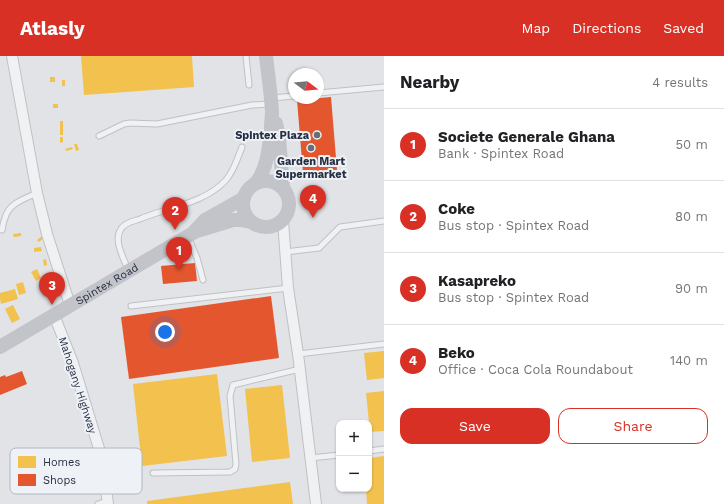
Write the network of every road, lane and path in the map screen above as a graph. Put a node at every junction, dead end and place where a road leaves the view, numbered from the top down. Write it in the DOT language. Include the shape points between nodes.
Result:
graph roads {
  1 [pos="12,56"];
  2 [pos="246,56"];
  3 [pos="266,56"];
  4 [pos="248,85"];
  5 [pos="384,87"];
  6 [pos="324,92"];
  7 [pos="288,98"];
  8 [pos="271,105"];
  9 [pos="100,136"];
  10 [pos="242,147"];
  11 [pos="256,184"];
  12 [pos="283,188"];
  13 [pos="37,193"];
  14 [pos="244,198"];
  15 [pos="283,221"];
  16 [pos="384,221"];
  17 [pos="251,222"];
  18 [pos="2,230"];
  19 [pos="190,234"];
  20 [pos="285,252"];
  21 [pos="129,270"];
  22 [pos="203,280"];
  23 [pos="288,288"];
  24 [pos="70,305"];
  25 [pos="131,306"];
  26 [pos="54,314"];
  27 [pos="384,344"];
  28 [pos="0,347"];
  29 [pos="298,354"];
  30 [pos="300,369"];
  31 [pos="99,448"];
  32 [pos="384,449"];
  33 [pos="372,451"];
  34 [pos="336,455"];
  35 [pos="310,458"];
  36 [pos="153,473"];
  37 [pos="316,504"];
  1 -- 13 [label="street"];
  2 -- 4 [label="lane"];
  3 -- 8 [label="main road"];
  5 -- 6 [label="lane"];
  7 -- 8 [label="lane"];
  8 -- 9 [label="lane" via="252,105 157,124 124,124"];
  8 -- 11 [label="main road" via="270,144"];
  8 -- 12 [label="main road" via="279,138"];
  10 -- 21 [label="lane" via="232,171 218,188 190,203 143,218 120,229 119,247"];
  11 -- 12 [label="main road" via="265,181 275,182"];
  11 -- 14 [label="main road"];
  12 -- 15 [label="main road" via="290,204"];
  13 -- 18 [label="lane" via="15,203 9,209"];
  13 -- 24 [label="street"];
  14 -- 17 [label="main road" via="244,211"];
  14 -- 19 [label="main road, Spintex Road" via="205,220"];
  15 -- 17 [label="main road" via="267,228"];
  15 -- 20 [label="street"];
  16 -- 20 [label="lane" via="340,227 319,248"];
  17 -- 19 [label="main road, Spintex Road" via="233,220"];
  19 -- 21 [label="main road, Spintex Road"];
  19 -- 22 [label="lane"];
  20 -- 23 [label="street"];
  21 -- 24 [label="main road, Spintex Road"];
  23 -- 25 [label="lane"];
  23 -- 29 [label="street"];
  24 -- 26 [label="main road, Spintex Road"];
  26 -- 28 [label="main road, Spintex Road"];
  26 -- 31 [label="street, Mahogany Highway" via="73,363"];
  27 -- 29 [label="lane"];
  29 -- 30 [label="street"];
  30 -- 35 [label="street"];
  30 -- 36 [label="lane" via="233,385 230,396 235,469 230,472"];
  32 -- 33 [label="lane"];
  34 -- 35 [label="lane"];
  35 -- 37 [label="street"];
}
